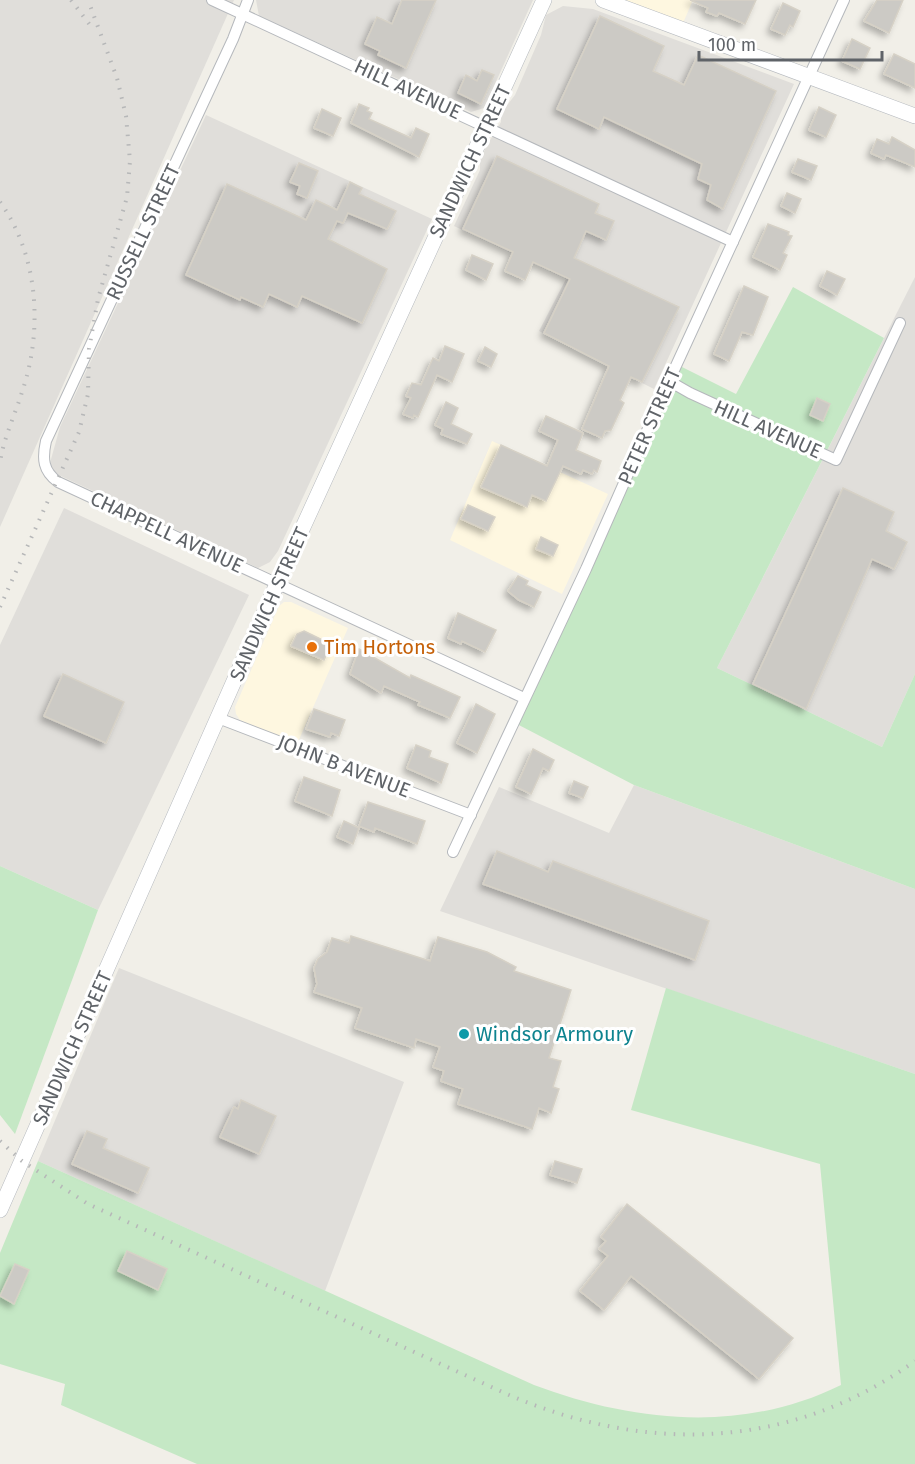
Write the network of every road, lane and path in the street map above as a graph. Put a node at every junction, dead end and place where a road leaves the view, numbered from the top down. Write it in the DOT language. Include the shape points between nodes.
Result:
graph roads {
  1 [pos="212,0"];
  2 [pos="248,0"];
  3 [pos="544,0"];
  4 [pos="603,0"];
  5 [pos="844,0"];
  6 [pos="242,13"];
  7 [pos="809,78"];
  8 [pos="915,116"];
  9 [pos="486,126"];
  10 [pos="733,242"];
  11 [pos="900,323"];
  12 [pos="669,381"];
  13 [pos="45,465"];
  14 [pos="277,584"];
  15 [pos="524,698"];
  16 [pos="218,718"];
  17 [pos="471,815"];
  18 [pos="453,852"];
  19 [pos="0,1210"];
  1 -- 6 [label="street, HILL AVENUE"];
  2 -- 6 [label="street, RUSSELL STREET"];
  3 -- 9 [label="main road, SANDWICH STREET"];
  4 -- 7 [label="main road"];
  5 -- 7 [label="street, PETER STREET"];
  6 -- 9 [label="street, HILL AVENUE"];
  6 -- 13 [label="street, RUSSELL STREET" via="234,39 46,441"];
  7 -- 8 [label="main road"];
  7 -- 10 [label="street, PETER STREET"];
  9 -- 10 [label="street, HILL AVENUE"];
  9 -- 14 [label="main road, SANDWICH STREET"];
  10 -- 12 [label="street, PETER STREET"];
  11 -- 12 [label="street, HILL AVENUE" via="836,460"];
  12 -- 15 [label="street, PETER STREET" via="586,570"];
  13 -- 14 [label="street, CHAPPELL AVENUE" via="48,474 58,482"];
  14 -- 15 [label="street, CHAPPELL AVENUE"];
  14 -- 16 [label="main road, SANDWICH STREET"];
  15 -- 17 [label="street, PETER STREET"];
  16 -- 17 [label="street, JOHN B AVENUE"];
  16 -- 19 [label="main road, SANDWICH STREET"];
  17 -- 18 [label="street, PETER STREET"];
}
